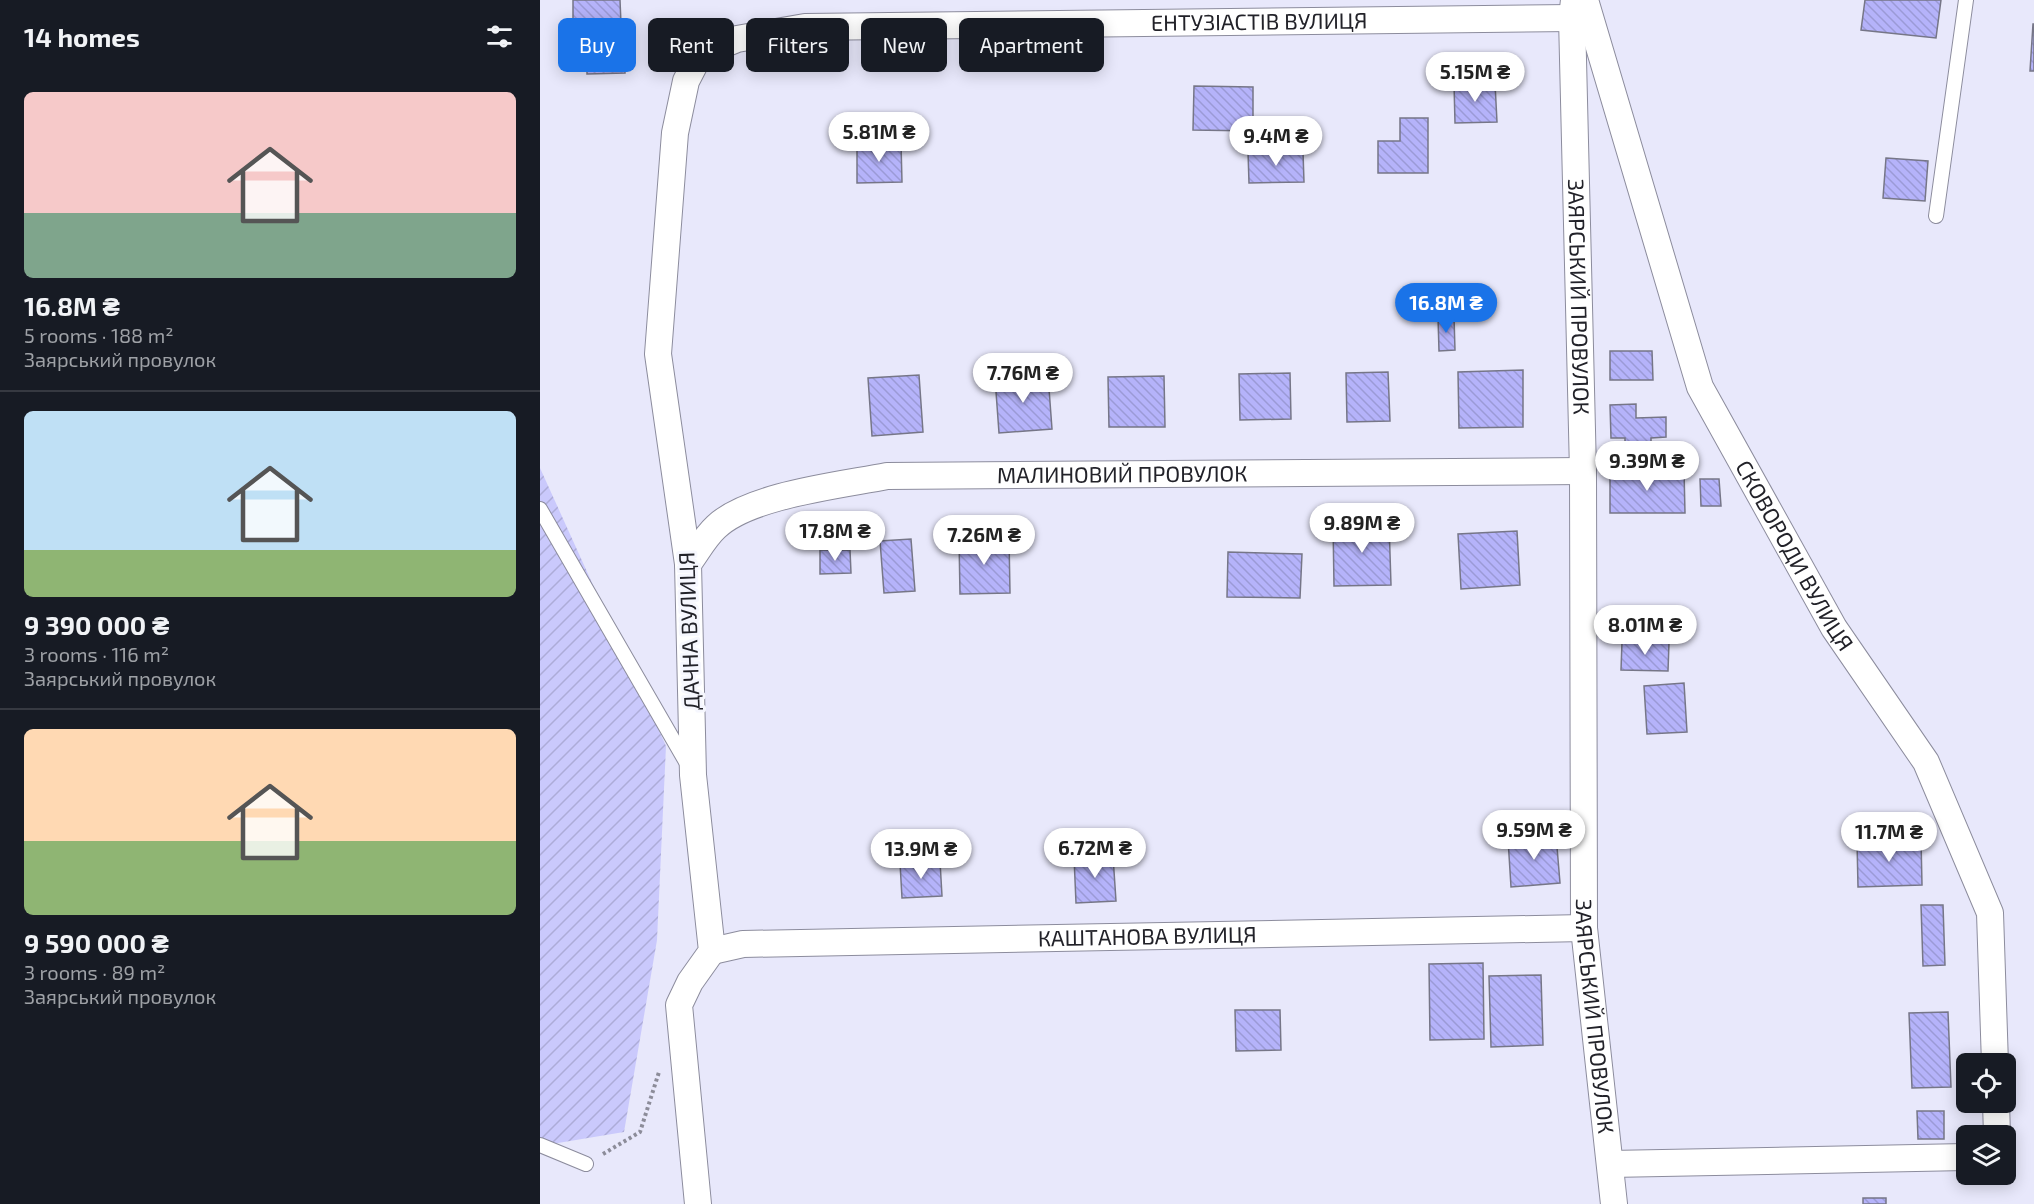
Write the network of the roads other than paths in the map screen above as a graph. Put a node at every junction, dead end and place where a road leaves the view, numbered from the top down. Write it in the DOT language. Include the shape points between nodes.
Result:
graph roads {
  1 [pos="1966,0"];
  2 [pos="1577,6"];
  3 [pos="734,40"];
  4 [pos="691,72"];
  5 [pos="1936,216"];
  6 [pos="1583,471"];
  7 [pos="540,509"];
  8 [pos="688,564"];
  9 [pos="693,775"];
  10 [pos="1584,928"];
  11 [pos="712,951"];
  12 [pos="1995,1053"];
  13 [pos="540,1145"];
  14 [pos="1956,1157"];
  15 [pos="586,1164"];
  16 [pos="1610,1164"];
  17 [pos="698,1204"];
  18 [pos="1614,1204"];
  1 -- 5 [label="lane"];
  2 -- 3 [label="street, ЕНТУЗІАСТІВ ВУЛИЦЯ" via="805,27"];
  2 -- 6 [label="street, ЗАЯРСЬКИЙ ПРОВУЛОК"];
  2 -- 12 [label="street, СКОВОРОДИ ВУЛИЦЯ" via="1700,387 1834,628 1926,762 1990,913"];
  4 -- 8 [label="street, ДАЧНА ВУЛИЦЯ" via="675,133 658,354"];
  6 -- 8 [label="street, МАЛИНОВИЙ ПРОВУЛОК" via="887,476 784,496 739,512 716,527"];
  6 -- 10 [label="street, ЗАЯРСЬКИЙ ПРОВУЛОК"];
  7 -- 9 [label="lane"];
  8 -- 9 [label="street, ДАЧНА ВУЛИЦЯ"];
  9 -- 11 [label="street, ДАЧНА ВУЛИЦЯ"];
  10 -- 11 [label="street, КАШТАНОВА ВУЛИЦЯ" via="743,944"];
  10 -- 16 [label="street, ЗАЯРСЬКИЙ ПРОВУЛОК"];
  11 -- 17 [label="street" via="679,1005"];
  13 -- 15 [label="lane"];
  14 -- 16 [label="street"];
  16 -- 18 [label="street, ЗАЯРСЬКИЙ ПРОВУЛОК"];
}
